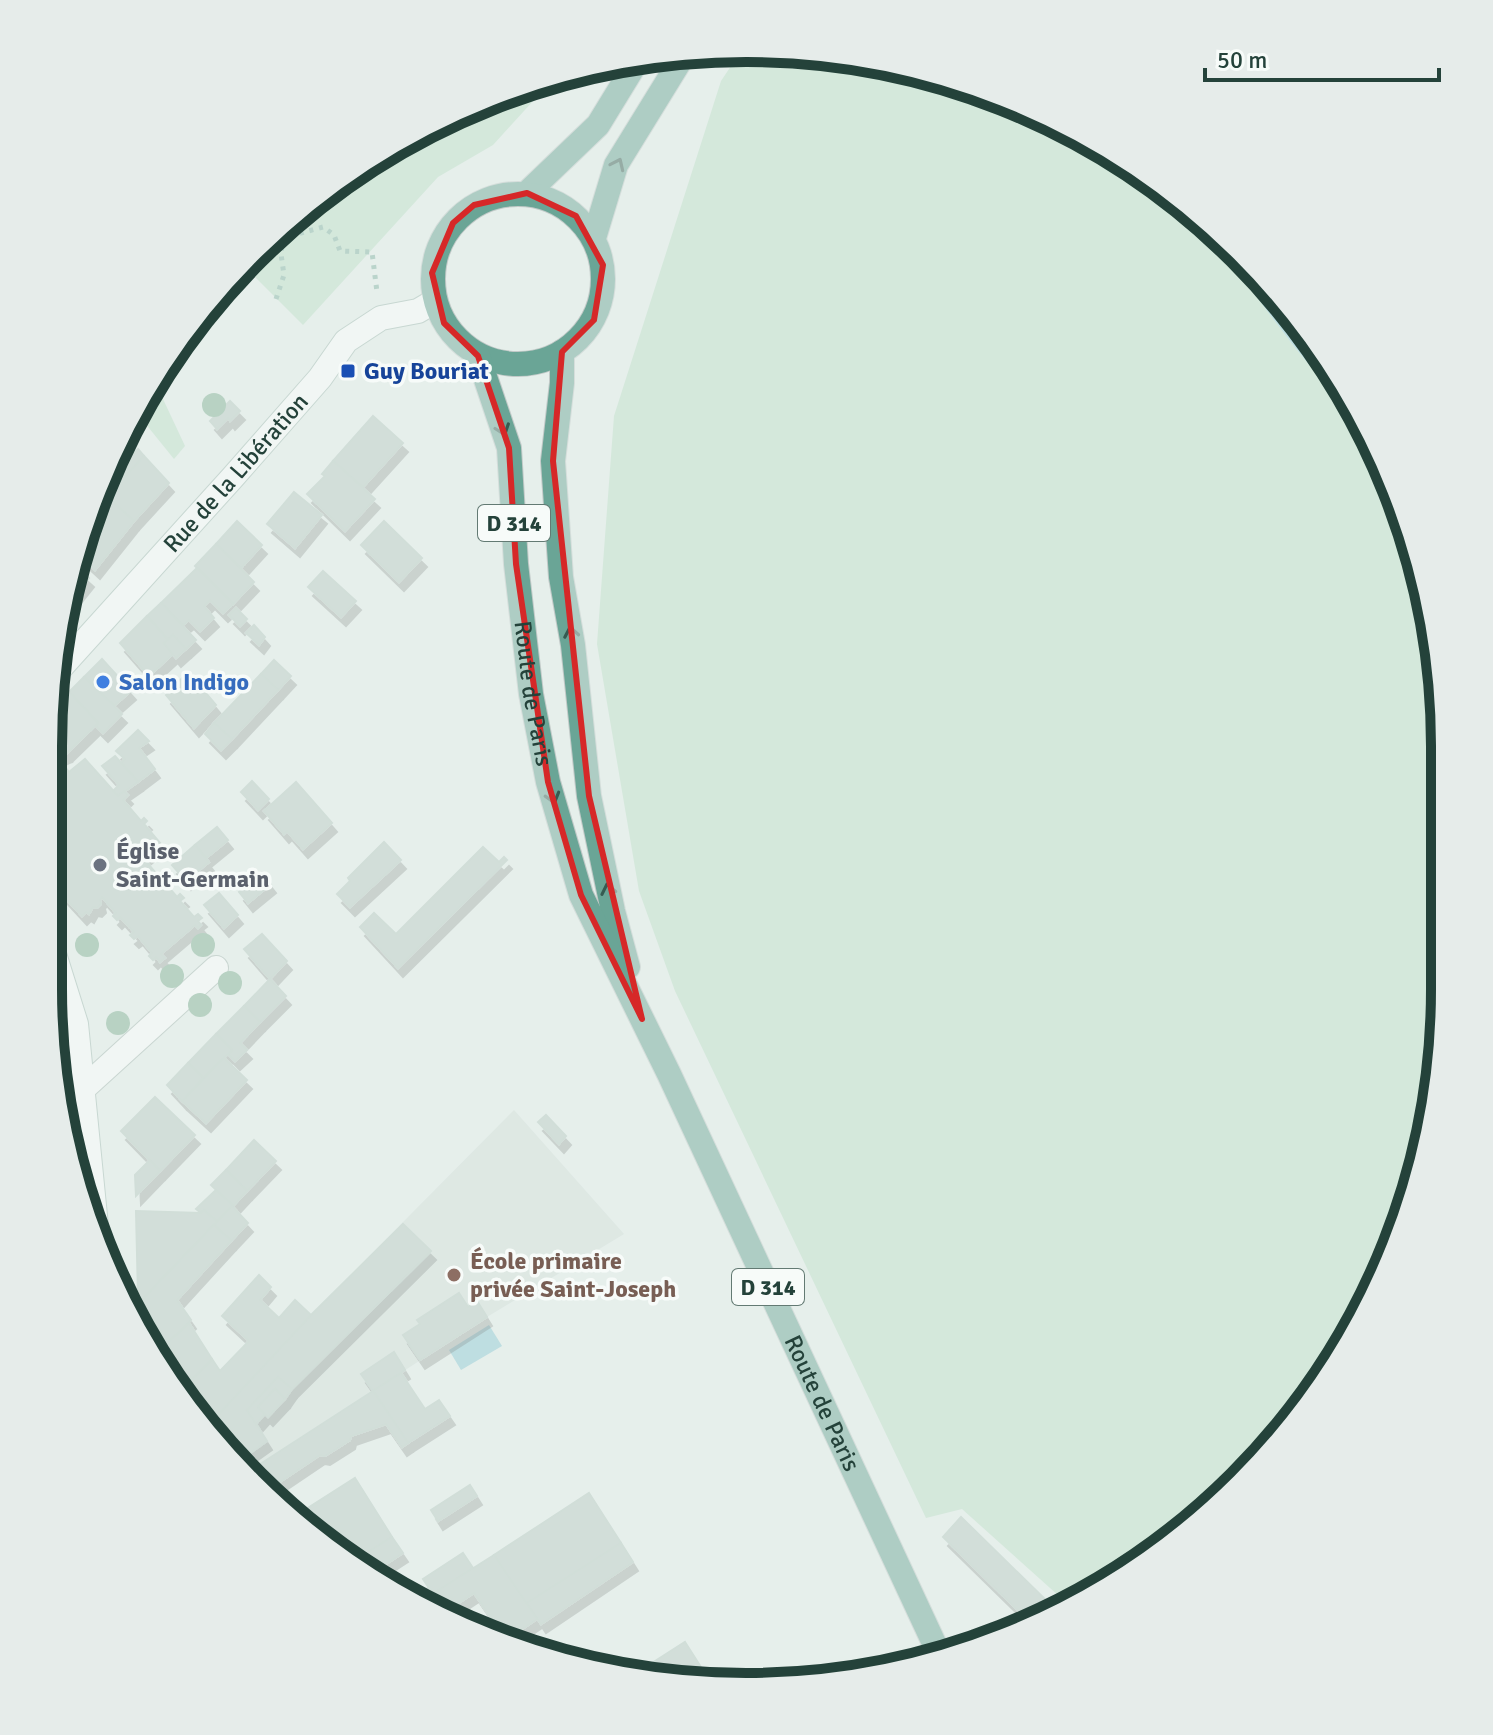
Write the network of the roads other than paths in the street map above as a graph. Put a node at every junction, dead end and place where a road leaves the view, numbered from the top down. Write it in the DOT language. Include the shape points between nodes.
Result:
graph roads {
  1 [pos="677,66"];
  2 [pos="630,72"];
  3 [pos="527,193"];
  4 [pos="594,238"];
  5 [pos="435,301"];
  6 [pos="562,352"];
  7 [pos="478,356"];
  8 [pos="68,660"];
  9 [pos="216,968"];
  10 [pos="62,979"];
  11 [pos="642,1019"];
  12 [pos="72,1093"];
  13 [pos="84,1161"];
  14 [pos="936,1647"];
  4 -- 1 [label="main road, one-way" via="616,165"];
  2 -- 3 [label="main road" via="598,125"];
  3 -- 4 [label="main road" via="554,201"];
  3 -- 5 [label="main road" via="500,195 474,205 453,223 439,246 432,273"];
  4 -- 6 [label="main road" via="603,265 603,293 594,320"];
  5 -- 7 [label="main road" via="444,323"];
  5 -- 8 [label="street, Rue de la Libération" via="418,311 381,318 346,341 253,455"];
  6 -- 7 [label="main road" via="525,365"];
  11 -- 6 [label="main road, Route de Paris / D 314, one-way" via="589,796 561,577 553,461"];
  7 -- 11 [label="main road, Route de Paris / D 314, one-way" via="509,448 531,694 548,782 581,895"];
  9 -- 12 [label="street"];
  10 -- 12 [label="street" via="76,1024"];
  11 -- 14 [label="main road, Route de Paris / D 314"];
  12 -- 13 [label="street"];
}
